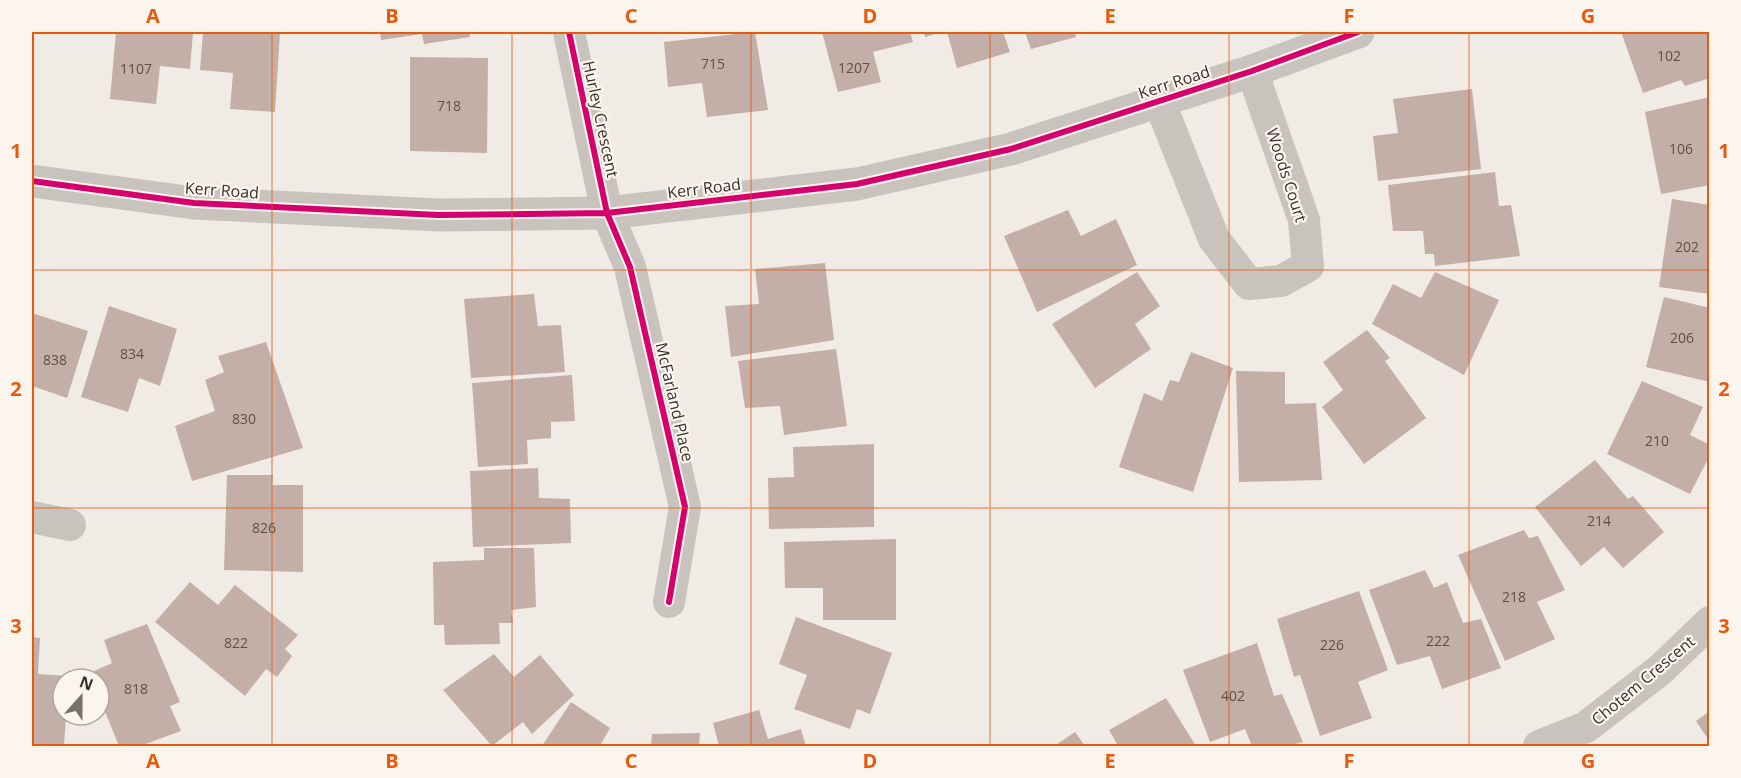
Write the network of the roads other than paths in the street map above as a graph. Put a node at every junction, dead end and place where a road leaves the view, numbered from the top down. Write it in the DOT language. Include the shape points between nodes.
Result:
graph roads {
  1 [pos="569,32"];
  2 [pos="1358,32"];
  3 [pos="1252,71"];
  4 [pos="1159,101"];
  5 [pos="32,181"];
  6 [pos="607,213"];
  7 [pos="32,517"];
  8 [pos="70,525"];
  9 [pos="669,602"];
  10 [pos="1710,622"];
  11 [pos="1592,737"];
  12 [pos="1539,747"];
  1 -- 6 [label="street, Hurley Crescent"];
  2 -- 3 [label="street, Kerr Road"];
  3 -- 4 [label="street, Kerr Road"];
  3 -- 4 [label="street, Woods Court" via="1304,220 1308,266 1281,281 1249,284 1214,239"];
  4 -- 6 [label="street, Kerr Road" via="1011,150 858,184"];
  5 -- 6 [label="street, Kerr Road" via="194,203 438,215"];
  6 -- 9 [label="street, McFarland Place" via="630,267 685,507"];
  7 -- 8 [label="street"];
  10 -- 11 [label="street, Chotem Crescent"];
  11 -- 12 [label="street, Chotem Crescent"];
}
